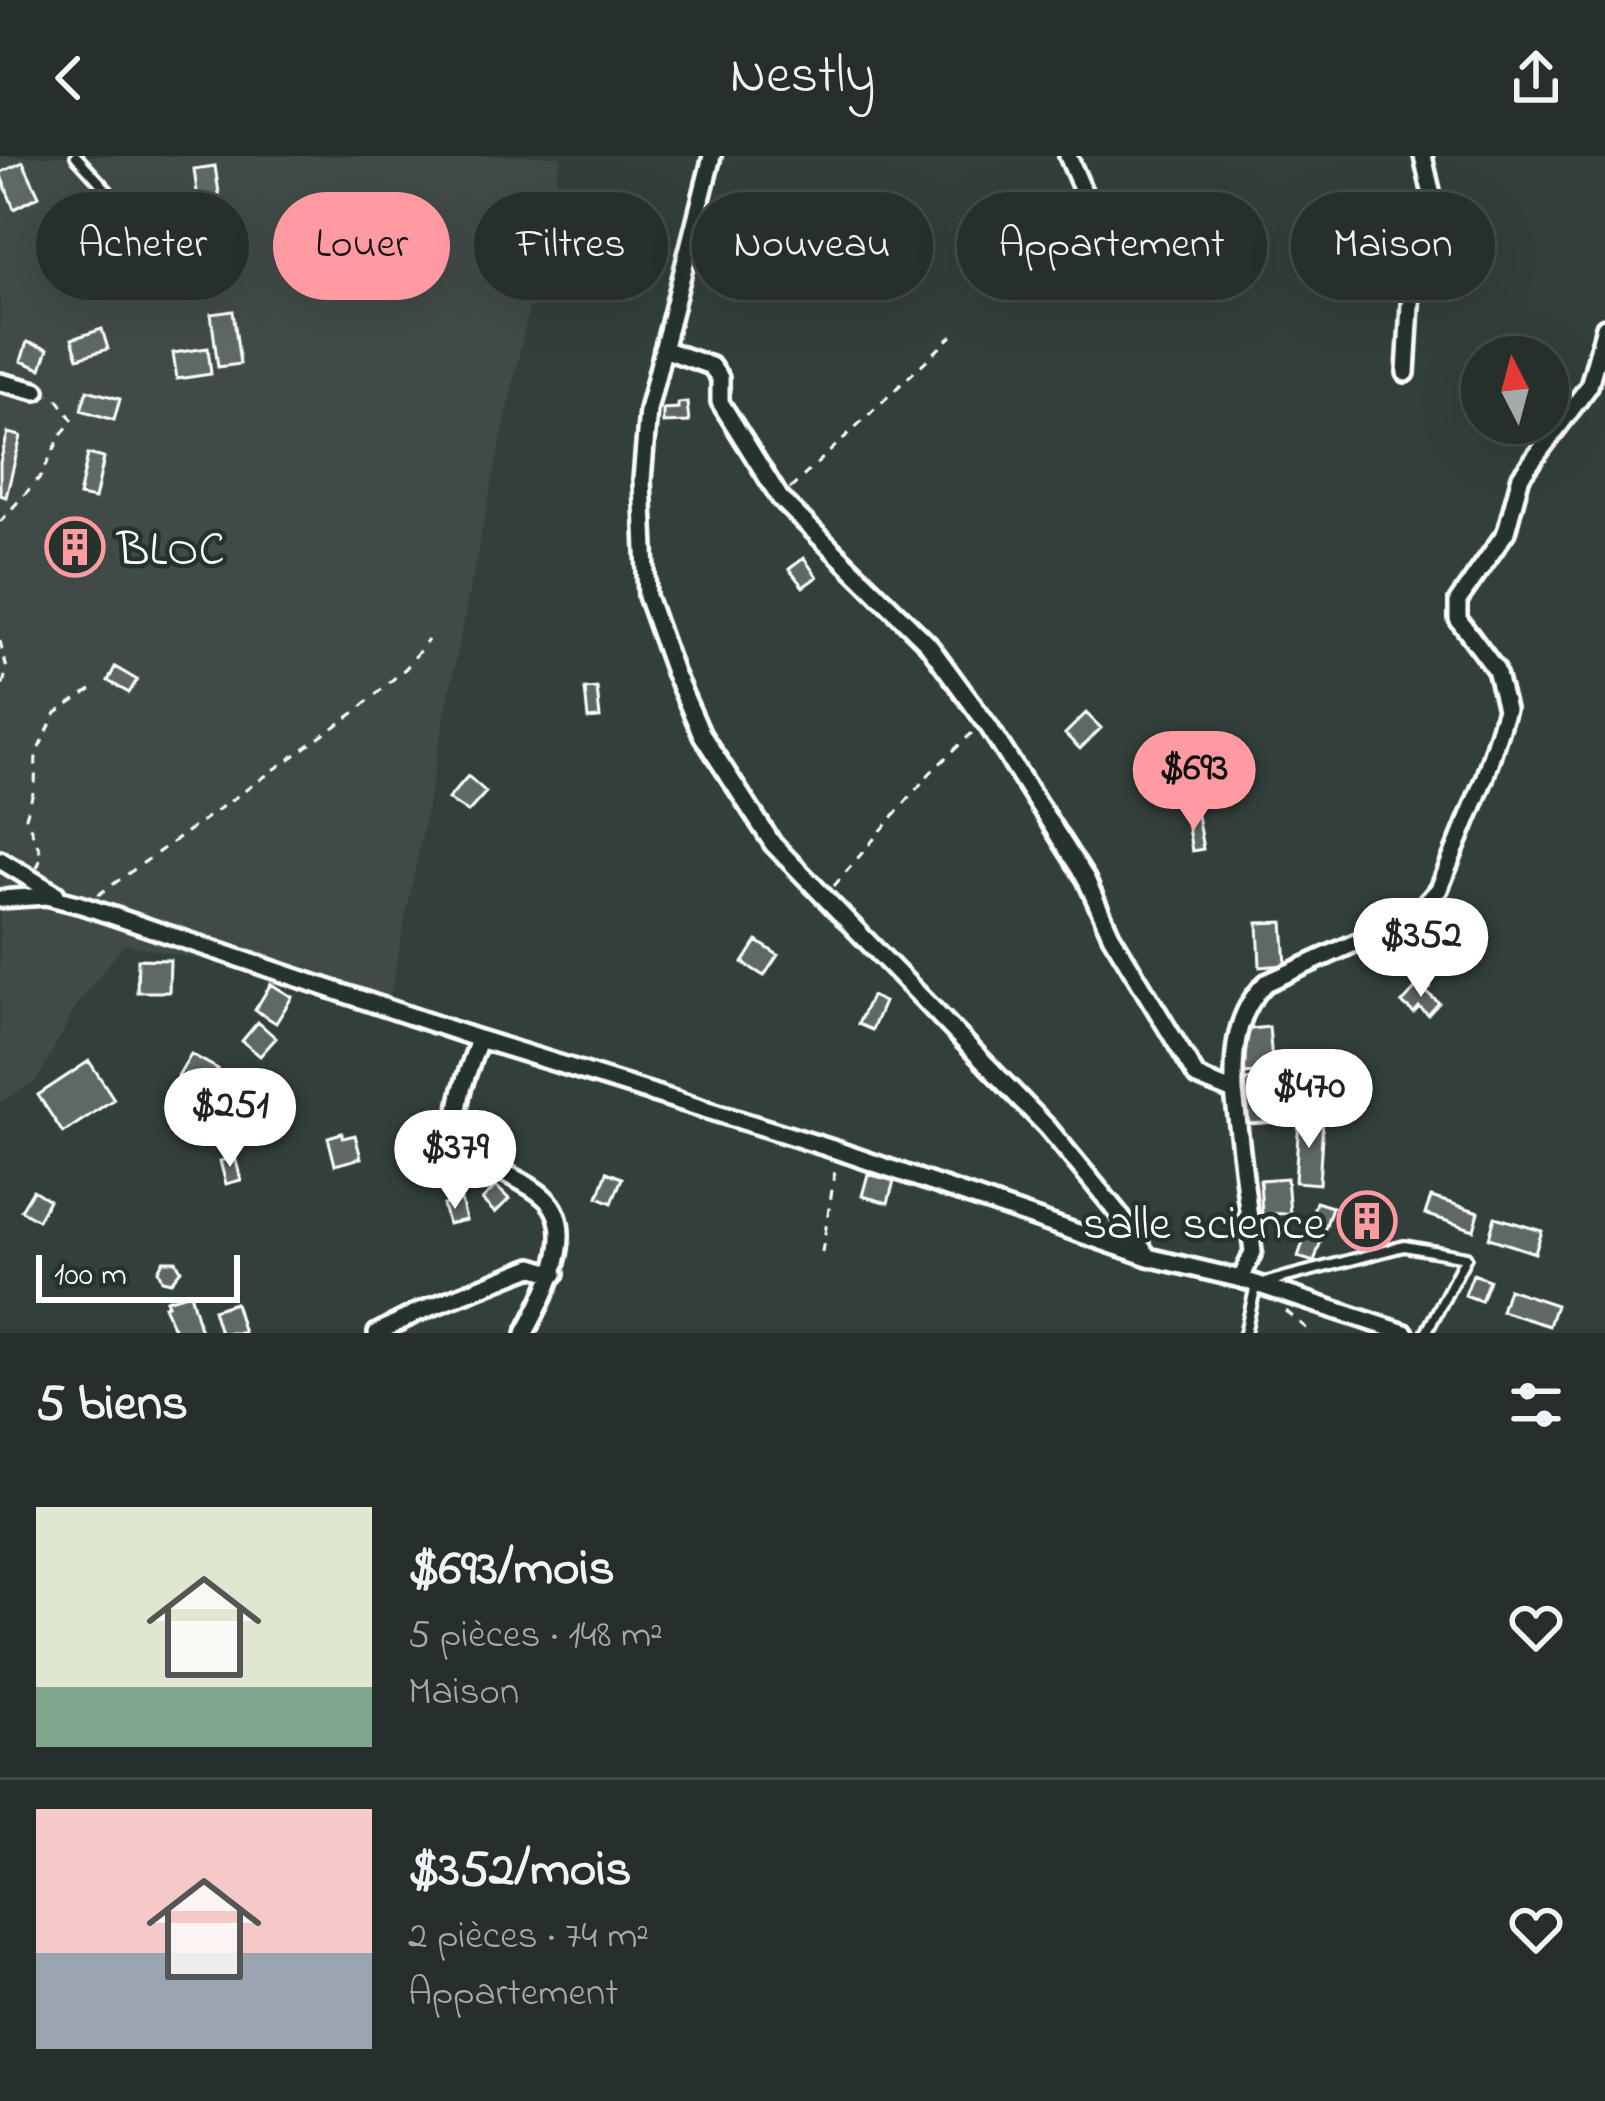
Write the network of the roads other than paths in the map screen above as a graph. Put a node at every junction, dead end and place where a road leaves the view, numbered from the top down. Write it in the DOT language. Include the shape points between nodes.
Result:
graph roads {
  1 [pos="76,156"];
  2 [pos="712,156"];
  3 [pos="1068,156"];
  4 [pos="1423,156"];
  5 [pos="111,192"];
  6 [pos="1083,192"];
  7 [pos="1605,327"];
  8 [pos="663,349"];
  9 [pos="1406,373"];
  10 [pos="0,382"];
  11 [pos="36,391"];
  12 [pos="0,860"];
  13 [pos="0,899"];
  14 [pos="81,905"];
  15 [pos="479,1039"];
  16 [pos="1234,1092"];
  17 [pos="1148,1257"];
  18 [pos="555,1274"];
  19 [pos="1248,1282"];
  20 [pos="377,1333"];
  21 [pos="525,1333"];
  22 [pos="1245,1333"];
  23 [pos="1405,1333"];
  24 [pos="1426,1333"];
  1 -- 5 [label="lane"];
  2 -- 8 [label="street"];
  3 -- 6 [label="street"];
  4 -- 9 [label="street" via="1432,195 1411,288"];
  7 -- 16 [label="street" via="1589,386 1521,476 1506,532 1459,601 1458,619 1496,670 1506,709 1439,889 1386,929 1253,995 1233,1055"];
  8 -- 16 [label="street" via="710,366 720,378 720,402 780,498 928,644 1086,879 1197,1077"];
  8 -- 17 [label="street" via="643,480 646,596 702,735 773,844 1048,1128"];
  10 -- 11 [label="street"];
  12 -- 14 [label="street"];
  13 -- 14 [label="street" via="46,896"];
  14 -- 15 [label="street"];
  15 -- 17 [label="street"];
  15 -- 18 [label="street" via="459,1130 493,1168 547,1198 559,1217"];
  16 -- 19 [label="street" via="1253,1252"];
  17 -- 19 [label="street"];
  18 -- 20 [label="street" via="532,1267"];
  18 -- 21 [label="street"];
  19 -- 22 [label="lane"];
  19 -- 23 [label="street"];
  19 -- 24 [label="lane" via="1404,1246 1466,1257"];
}
